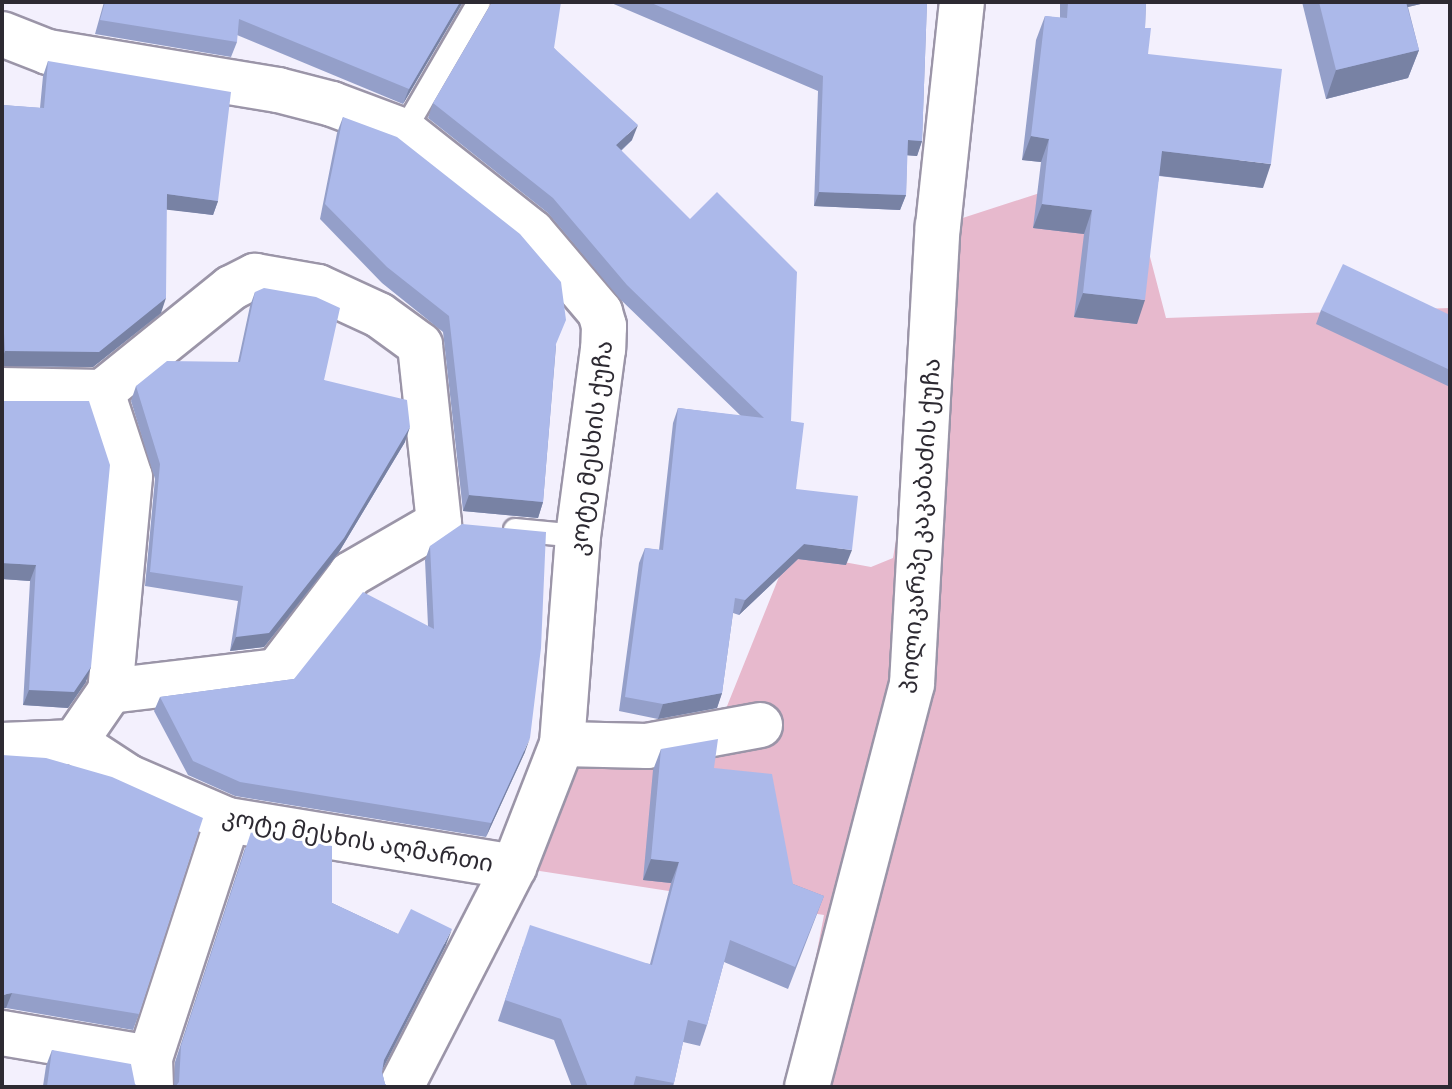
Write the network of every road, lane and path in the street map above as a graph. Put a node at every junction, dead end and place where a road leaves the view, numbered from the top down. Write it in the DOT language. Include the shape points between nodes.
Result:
graph roads {
  1 [pos="479,2"];
  2 [pos="962,2"];
  3 [pos="2,34"];
  4 [pos="404,131"];
  5 [pos="2,390"];
  6 [pos="102,392"];
  7 [pos="485,527"];
  8 [pos="578,536"];
  9 [pos="110,691"];
  10 [pos="760,725"];
  11 [pos="75,742"];
  12 [pos="562,744"];
  13 [pos="2,745"];
  14 [pos="228,820"];
  15 [pos="514,867"];
  16 [pos="2,1033"];
  17 [pos="150,1073"];
  18 [pos="401,1087"];
  19 [pos="807,1087"];
  1 -- 4 [label="lane"];
  2 -- 19 [label="street, პოლიკარპე კაკაბაძის ქუჩა" via="938,226 912,684"];
  3 -- 4 [label="street, კოტე მესხის ქუჩა" via="48,52 278,90"];
  4 -- 8 [label="street, კოტე მესხის ქუჩა" via="532,232 600,312 603,349"];
  5 -- 6 [label="street"];
  6 -- 9 [label="street" via="130,477"];
  6 -- 9 [label="street" via="231,288 255,276 318,287 379,315 420,345 446,524 351,574 277,671"];
  7 -- 8 [label="lane"];
  8 -- 12 [label="street, კოტე მესხის ქუჩა"];
  9 -- 11 [label="street"];
  10 -- 12 [label="street" via="647,746"];
  11 -- 13 [label="street"];
  11 -- 14 [label="street, კოტე მესხის აღმართი" via="128,777"];
  12 -- 15 [label="street, კოტე მესხის ქუჩა"];
  14 -- 15 [label="street, კოტე მესხის აღმართი"];
  14 -- 17 [label="street"];
  15 -- 18 [label="street, კოტე მესხის ქუჩა"];
  16 -- 17 [label="street"];
}
